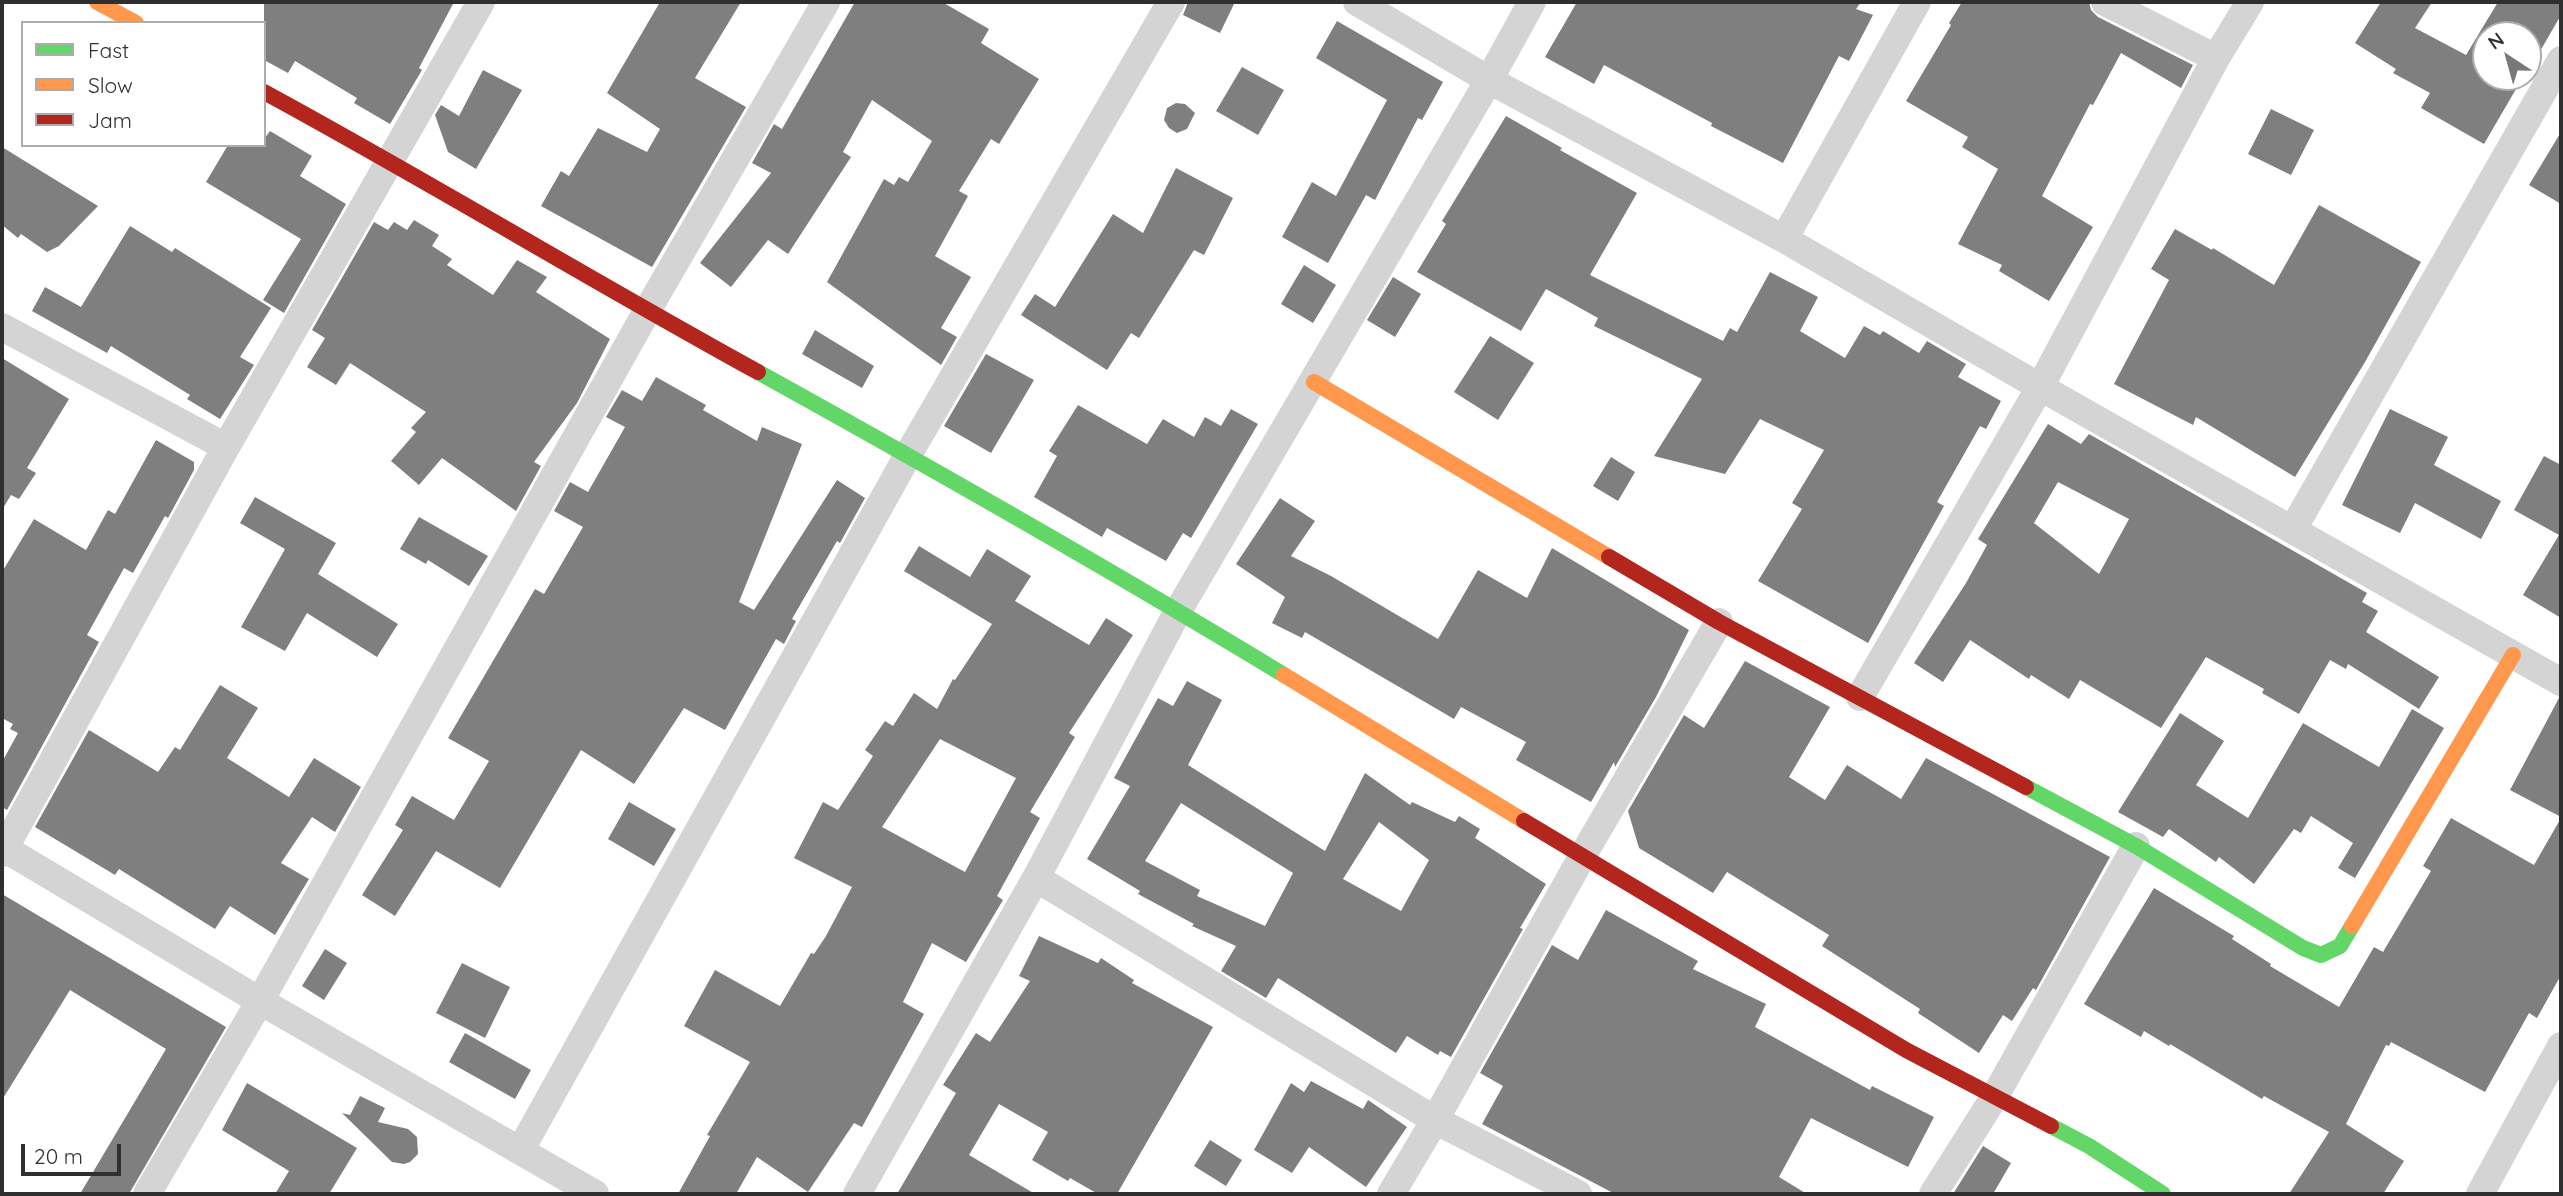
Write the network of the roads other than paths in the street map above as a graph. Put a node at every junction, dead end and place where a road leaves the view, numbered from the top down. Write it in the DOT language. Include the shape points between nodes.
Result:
graph roads {
  1 [pos="97,2"];
  2 [pos="481,2"];
  3 [pos="826,2"];
  4 [pos="1171,2"];
  5 [pos="1357,2"];
  6 [pos="1532,2"];
  7 [pos="1917,2"];
  8 [pos="2105,2"];
  9 [pos="2250,2"];
  10 [pos="131,14"];
  11 [pos="2216,58"];
  12 [pos="2561,60"];
  13 [pos="1489,80"];
  14 [pos="266,93"];
  15 [pos="391,161"];
  16 [pos="1784,239"];
  17 [pos="647,311"];
  18 [pos="2,327"];
  19 [pos="1314,382"];
  20 [pos="2040,387"];
  21 [pos="226,447"];
  22 [pos="908,455"];
  23 [pos="2293,529"];
  24 [pos="1178,611"];
  25 [pos="1719,622"];
  26 [pos="2513,655"];
  27 [pos="2561,682"];
  28 [pos="1860,697"];
  29 [pos="2136,846"];
  30 [pos="3,850"];
  31 [pos="1583,855"];
  32 [pos="1036,878"];
  33 [pos="261,1001"];
  34 [pos="2561,1046"];
  35 [pos="1995,1096"];
  36 [pos="1435,1120"];
  37 [pos="520,1151"];
  38 [pos="147,1194"];
  39 [pos="595,1194"];
  40 [pos="856,1194"];
  41 [pos="1391,1194"];
  42 [pos="1578,1194"];
  43 [pos="1933,1194"];
  44 [pos="2164,1194"];
  45 [pos="2480,1194"];
  1 -- 10 [label="main road"];
  2 -- 15 [label="street"];
  3 -- 17 [label="street"];
  4 -- 22 [label="street"];
  5 -- 13 [label="street"];
  6 -- 13 [label="street"];
  7 -- 16 [label="street"];
  8 -- 11 [label="street"];
  9 -- 11 [label="street"];
  11 -- 20 [label="street"];
  12 -- 23 [label="street"];
  13 -- 16 [label="street"];
  13 -- 19 [label="street"];
  14 -- 15 [label="main road"];
  15 -- 17 [label="main road"];
  15 -- 21 [label="street"];
  16 -- 20 [label="street"];
  17 -- 22 [label="main road"];
  17 -- 33 [label="street"];
  18 -- 21 [label="street"];
  19 -- 24 [label="street"];
  19 -- 25 [label="main road"];
  20 -- 23 [label="street"];
  20 -- 28 [label="street"];
  21 -- 30 [label="street"];
  22 -- 24 [label="main road"];
  22 -- 37 [label="street"];
  23 -- 26 [label="street"];
  24 -- 31 [label="main road"];
  24 -- 32 [label="street"];
  25 -- 28 [label="main road"];
  25 -- 31 [label="street"];
  26 -- 27 [label="street"];
  26 -- 29 [label="main road" via="2340,946 2321,956"];
  28 -- 29 [label="main road"];
  29 -- 35 [label="street"];
  30 -- 33 [label="street"];
  31 -- 35 [label="main road" via="1840,1012"];
  31 -- 36 [label="street"];
  32 -- 36 [label="street"];
  32 -- 40 [label="street"];
  33 -- 37 [label="street"];
  33 -- 38 [label="street"];
  34 -- 45 [label="street"];
  35 -- 43 [label="street"];
  35 -- 44 [label="main road" via="2090,1146"];
  36 -- 41 [label="street"];
  36 -- 42 [label="street"];
  37 -- 39 [label="street"];
}
